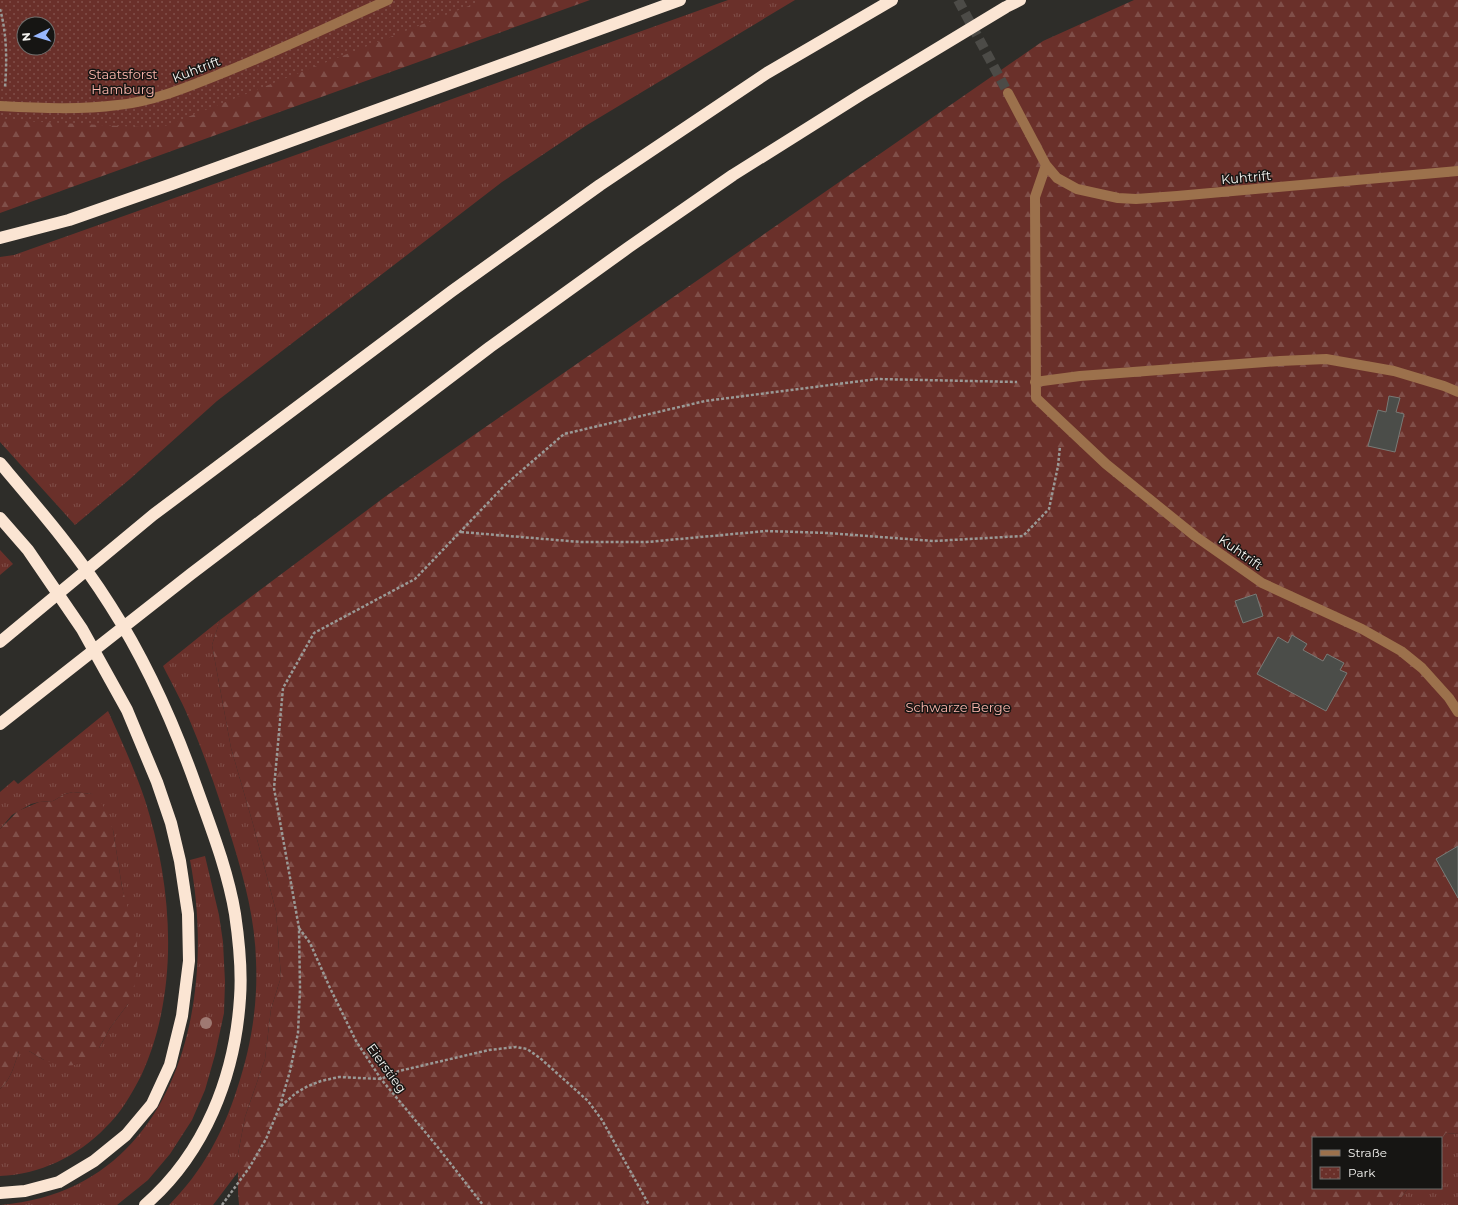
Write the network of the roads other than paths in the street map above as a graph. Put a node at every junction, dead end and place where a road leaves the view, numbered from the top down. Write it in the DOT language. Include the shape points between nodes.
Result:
graph roads {
  1 [pos="388,0"];
  2 [pos="680,0"];
  3 [pos="892,0"];
  4 [pos="1020,0"];
  5 [pos="1008,93"];
  6 [pos="2,106"];
  7 [pos="1046,165"];
  8 [pos="1458,171"];
  9 [pos="0,238"];
  10 [pos="1035,382"];
  11 [pos="1458,392"];
  12 [pos="0,463"];
  13 [pos="0,518"];
  14 [pos="0,642"];
  15 [pos="1458,712"];
  16 [pos="2,723"];
  17 [pos="0,1193"];
  18 [pos="145,1205"];
  1 -- 6 [label="street, Kuhtrift" via="244,64 159,97 86,108"];
  2 -- 9 [label="highway" via="172,184 69,220"];
  3 -- 14 [label="highway" via="767,74 600,185 452,291 153,515"];
  4 -- 16 [label="highway" via="862,94 740,171 629,247 490,347 191,574"];
  5 -- 7 [label="street, Kuhtrift"];
  7 -- 8 [label="street, Kuhtrift" via="1057,178 1078,189 1118,198 1136,199"];
  7 -- 10 [label="street, Kuhtrift" via="1034,197"];
  10 -- 11 [label="street" via="1080,376 1326,358 1394,371"];
  10 -- 15 [label="street, Kuhtrift" via="1036,398 1040,402 1106,464 1195,536 1262,582 1362,629 1401,651 1422,668"];
  12 -- 18 [label="highway" via="88,571 147,668 183,748 209,820 235,913 241,997 229,1065 221,1092 195,1148 156,1196"];
  13 -- 17 [label="highway" via="28,550 82,628 127,710 158,782 180,861 188,914 189,961 182,1016 170,1065 152,1104 126,1135 94,1161 59,1182 25,1191"];
}
